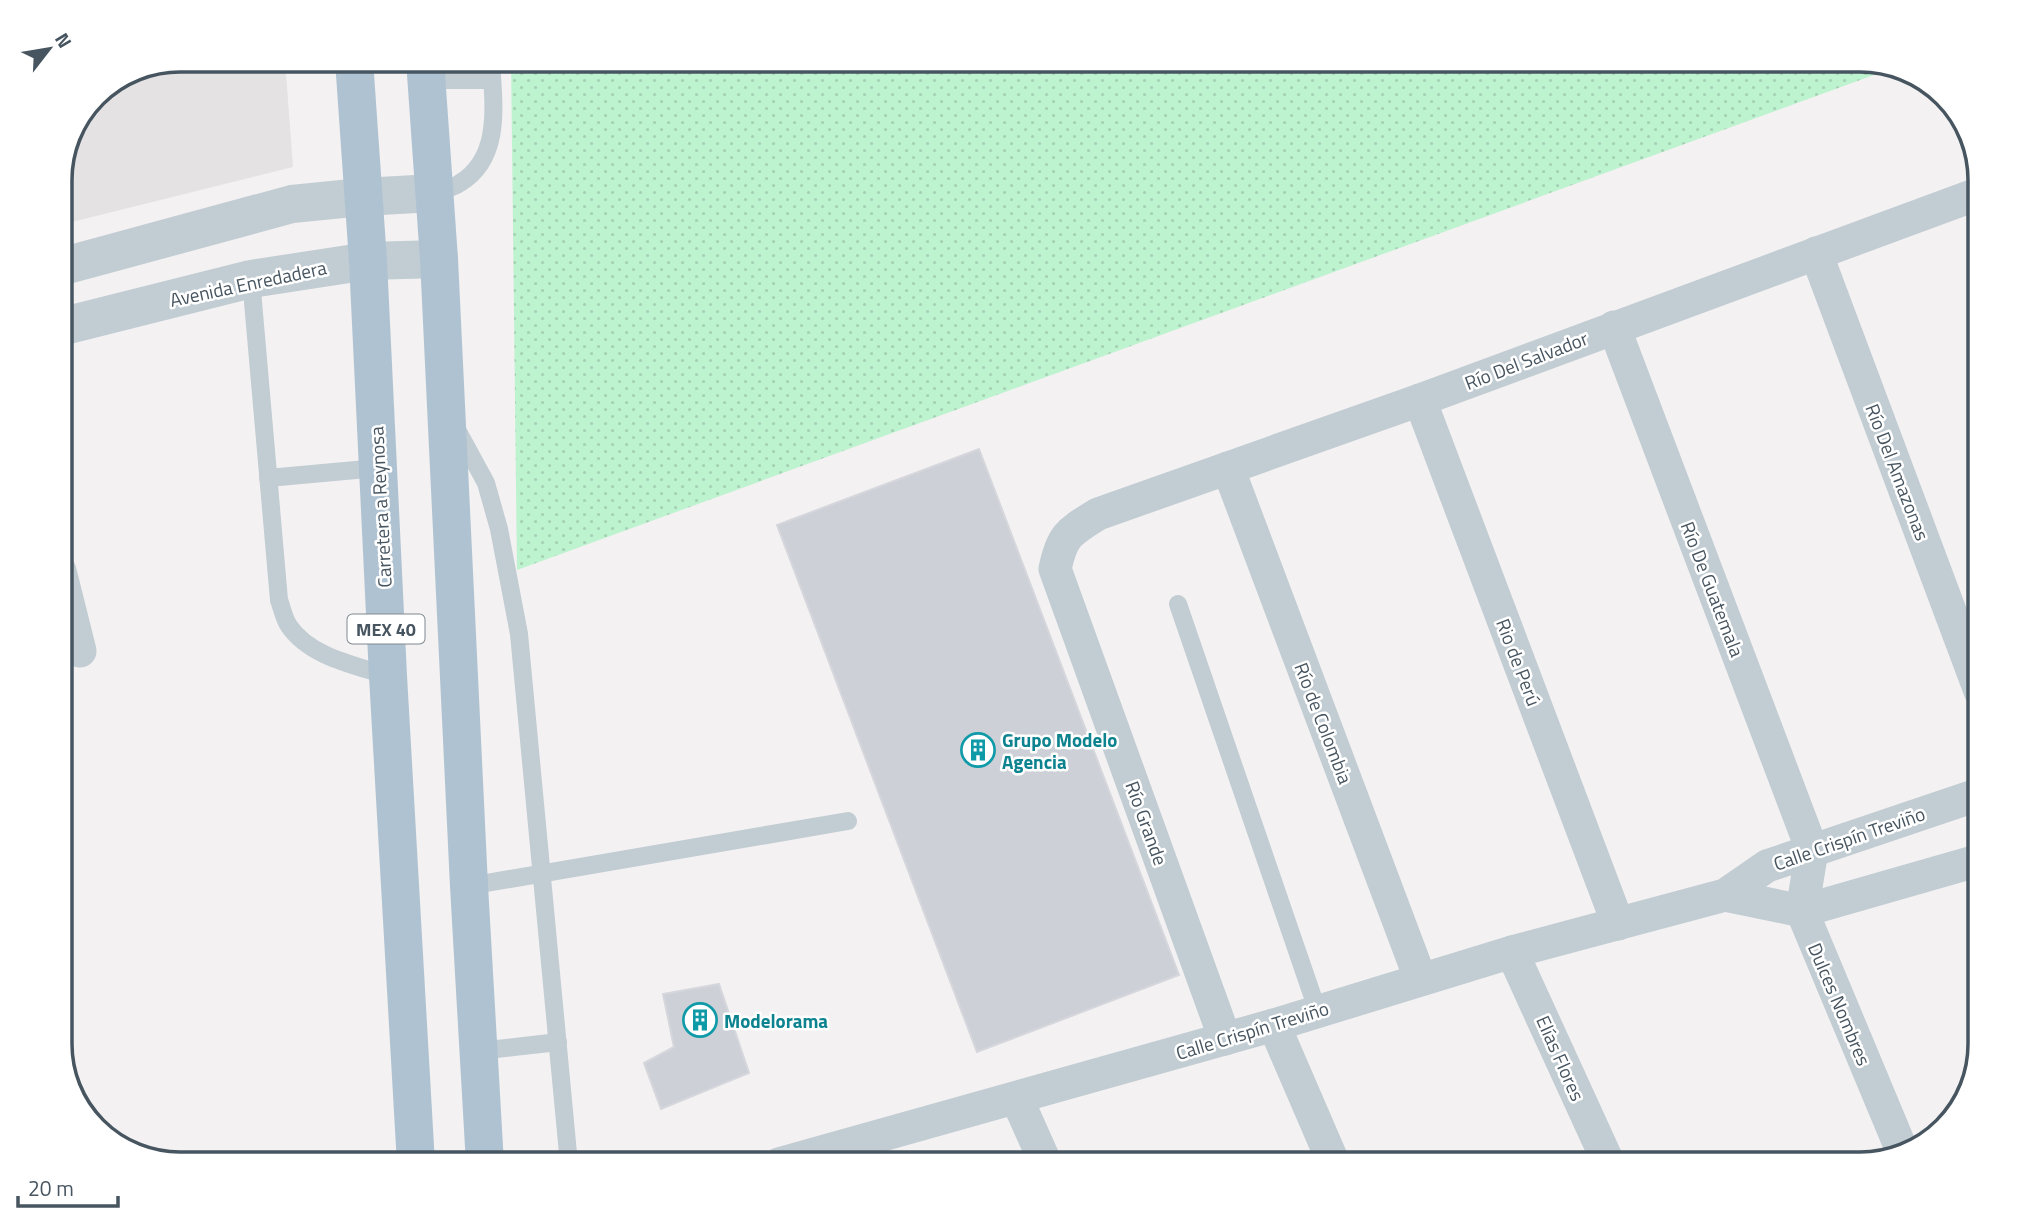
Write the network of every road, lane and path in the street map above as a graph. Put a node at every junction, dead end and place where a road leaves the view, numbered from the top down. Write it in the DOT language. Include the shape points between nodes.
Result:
graph roads {
  1 [pos="355,72"];
  2 [pos="425,72"];
  3 [pos="438,72"];
  4 [pos="492,72"];
  5 [pos="492,80"];
  6 [pos="435,193"];
  7 [pos="362,197"];
  8 [pos="1968,197"];
  9 [pos="1816,253"];
  10 [pos="439,259"];
  11 [pos="368,261"];
  12 [pos="72,264"];
  13 [pos="251,279"];
  14 [pos="72,324"];
  15 [pos="1614,327"];
  16 [pos="1420,400"];
  17 [pos="447,414"];
  18 [pos="378,468"];
  19 [pos="1228,468"];
  20 [pos="268,478"];
  21 [pos="1073,530"];
  22 [pos="1178,604"];
  23 [pos="72,619"];
  24 [pos="80,651"];
  25 [pos="1968,659"];
  26 [pos="388,676"];
  27 [pos="1968,798"];
  28 [pos="848,821"];
  29 [pos="1812,850"];
  30 [pos="1968,863"];
  31 [pos="542,874"];
  32 [pos="469,886"];
  33 [pos="1725,895"];
  34 [pos="1802,911"];
  35 [pos="1618,924"];
  36 [pos="1512,952"];
  37 [pos="1420,978"];
  38 [pos="1318,1012"];
  39 [pos="1274,1026"];
  40 [pos="1225,1039"];
  41 [pos="558,1042"];
  42 [pos="479,1051"];
  43 [pos="1017,1099"];
  44 [pos="1900,1145"];
  45 [pos="415,1152"];
  46 [pos="484,1152"];
  47 [pos="568,1152"];
  48 [pos="823,1152"];
  49 [pos="1041,1152"];
  50 [pos="1329,1152"];
  51 [pos="1604,1152"];
  1 -- 7 [label="main road, Carretera a Reynosa / MEX 40"];
  2 -- 6 [label="main road"];
  3 -- 5 [label="lane"];
  4 -- 5 [label="lane"];
  5 -- 6 [label="lane" via="494,121 487,153 460,183"];
  6 -- 7 [label="street"];
  6 -- 10 [label="main road"];
  7 -- 11 [label="main road, Carretera a Reynosa / MEX 40"];
  7 -- 12 [label="street" via="292,204"];
  8 -- 9 [label="street, Río Del Salvador"];
  9 -- 15 [label="street, Río Del Salvador"];
  9 -- 25 [label="street, Río Del Amazonas"];
  10 -- 11 [label="street, Avenida Enredadera"];
  10 -- 17 [label="main road"];
  11 -- 13 [label="street, Avenida Enredadera"];
  11 -- 18 [label="main road, Carretera a Reynosa / MEX 40"];
  13 -- 14 [label="street, Avenida Enredadera"];
  13 -- 20 [label="lane"];
  15 -- 16 [label="street, Río Del Salvador"];
  15 -- 29 [label="street, Río De Guatemala"];
  16 -- 19 [label="street, Río Del Salvador"];
  16 -- 35 [label="street, Rio de Perú"];
  17 -- 31 [label="lane" via="486,483 499,529 519,634"];
  17 -- 32 [label="main road"];
  18 -- 20 [label="lane"];
  18 -- 26 [label="main road, Carretera a Reynosa / MEX 40"];
  19 -- 21 [label="street, Río Del Salvador" via="1097,514"];
  19 -- 37 [label="street, Río de Colombia"];
  20 -- 26 [label="lane" via="279,600 288,625 303,642 322,653"];
  21 -- 40 [label="street, Río Grande" via="1060,547 1055,569"];
  22 -- 38 [label="lane"];
  23 -- 24 [label="street"];
  26 -- 45 [label="main road, Carretera a Reynosa / MEX 40"];
  27 -- 29 [label="street, Calle Crispín Treviño"];
  28 -- 31 [label="lane"];
  29 -- 33 [label="street, Calle Crispín Treviño" via="1767,866"];
  29 -- 34 [label="street"];
  30 -- 34 [label="street, Calle Crispín Treviño"];
  31 -- 32 [label="lane"];
  31 -- 41 [label="lane"];
  32 -- 42 [label="main road"];
  33 -- 34 [label="street, Calle Crispín Treviño"];
  33 -- 35 [label="street, Calle Crispín Treviño"];
  34 -- 44 [label="street, Dulces Nombres"];
  35 -- 36 [label="street, Calle Crispín Treviño"];
  36 -- 37 [label="street, Calle Crispín Treviño"];
  36 -- 51 [label="street, Elías Flores"];
  37 -- 38 [label="street, Calle Crispín Treviño"];
  38 -- 39 [label="street, Calle Crispín Treviño"];
  39 -- 40 [label="street, Calle Crispín Treviño"];
  39 -- 50 [label="street"];
  40 -- 43 [label="street, Calle Crispín Treviño"];
  41 -- 42 [label="lane"];
  41 -- 47 [label="lane"];
  42 -- 46 [label="main road"];
  43 -- 48 [label="street, Calle Crispín Treviño"];
  43 -- 49 [label="street"];
}
